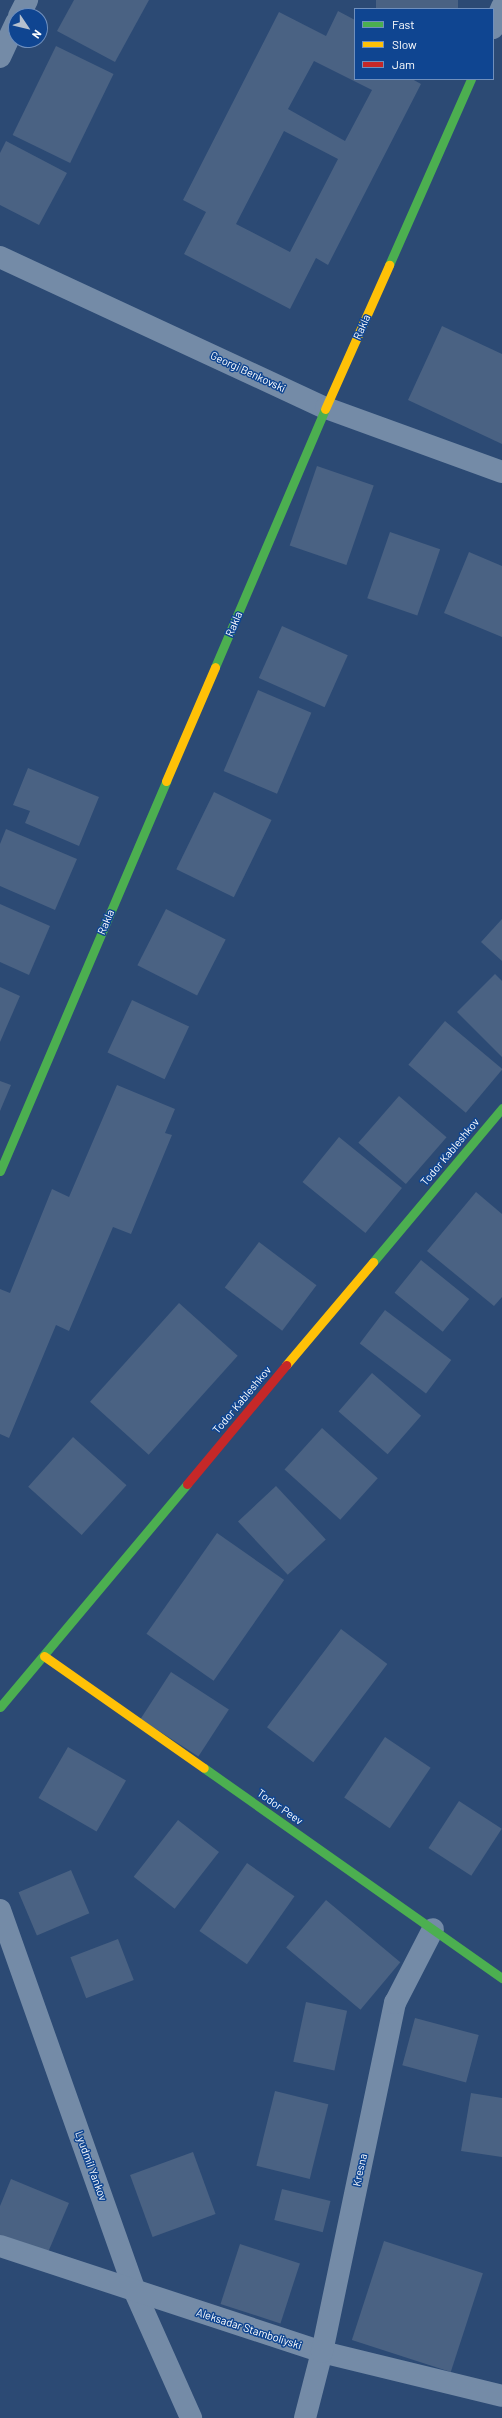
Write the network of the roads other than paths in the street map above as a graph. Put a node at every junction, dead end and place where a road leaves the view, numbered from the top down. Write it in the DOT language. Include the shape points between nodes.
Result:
graph roads {
  1 [pos="502,7"];
  2 [pos="494,26"];
  3 [pos="8,40"];
  4 [pos="0,57"];
  5 [pos="470,80"];
  6 [pos="0,257"];
  7 [pos="326,408"];
  8 [pos="502,472"];
  9 [pos="502,1108"];
  10 [pos="0,1171"];
  11 [pos="44,1656"];
  12 [pos="0,1707"];
  13 [pos="0,1910"];
  14 [pos="432,1929"];
  15 [pos="502,1978"];
  16 [pos="0,2246"];
  17 [pos="135,2292"];
  18 [pos="322,2352"];
  19 [pos="502,2396"];
  20 [pos="191,2418"];
  21 [pos="305,2418"];
  1 -- 2 [label="street"];
  3 -- 4 [label="street"];
  5 -- 7 [label="street, Rakla"];
  6 -- 7 [label="street, Georgi Benkovski"];
  7 -- 8 [label="street, Georgi Benkovski"];
  7 -- 10 [label="street, Rakla"];
  9 -- 11 [label="street, Todor Kableshkov"];
  11 -- 12 [label="street, Todor Kableshkov"];
  11 -- 14 [label="street, Todor Peev"];
  13 -- 17 [label="street, Lyudmil Yankov"];
  14 -- 15 [label="street, Todor Peev"];
  14 -- 18 [label="street, Kresna" via="395,2003"];
  16 -- 17 [label="street, Aleksadar Stamboliyski"];
  17 -- 18 [label="street, Aleksadar Stamboliyski"];
  17 -- 20 [label="street, Lyudmil Yankov"];
  18 -- 19 [label="street, Aleksadar Stamboliyski"];
  18 -- 21 [label="street, Kresna"];
}
